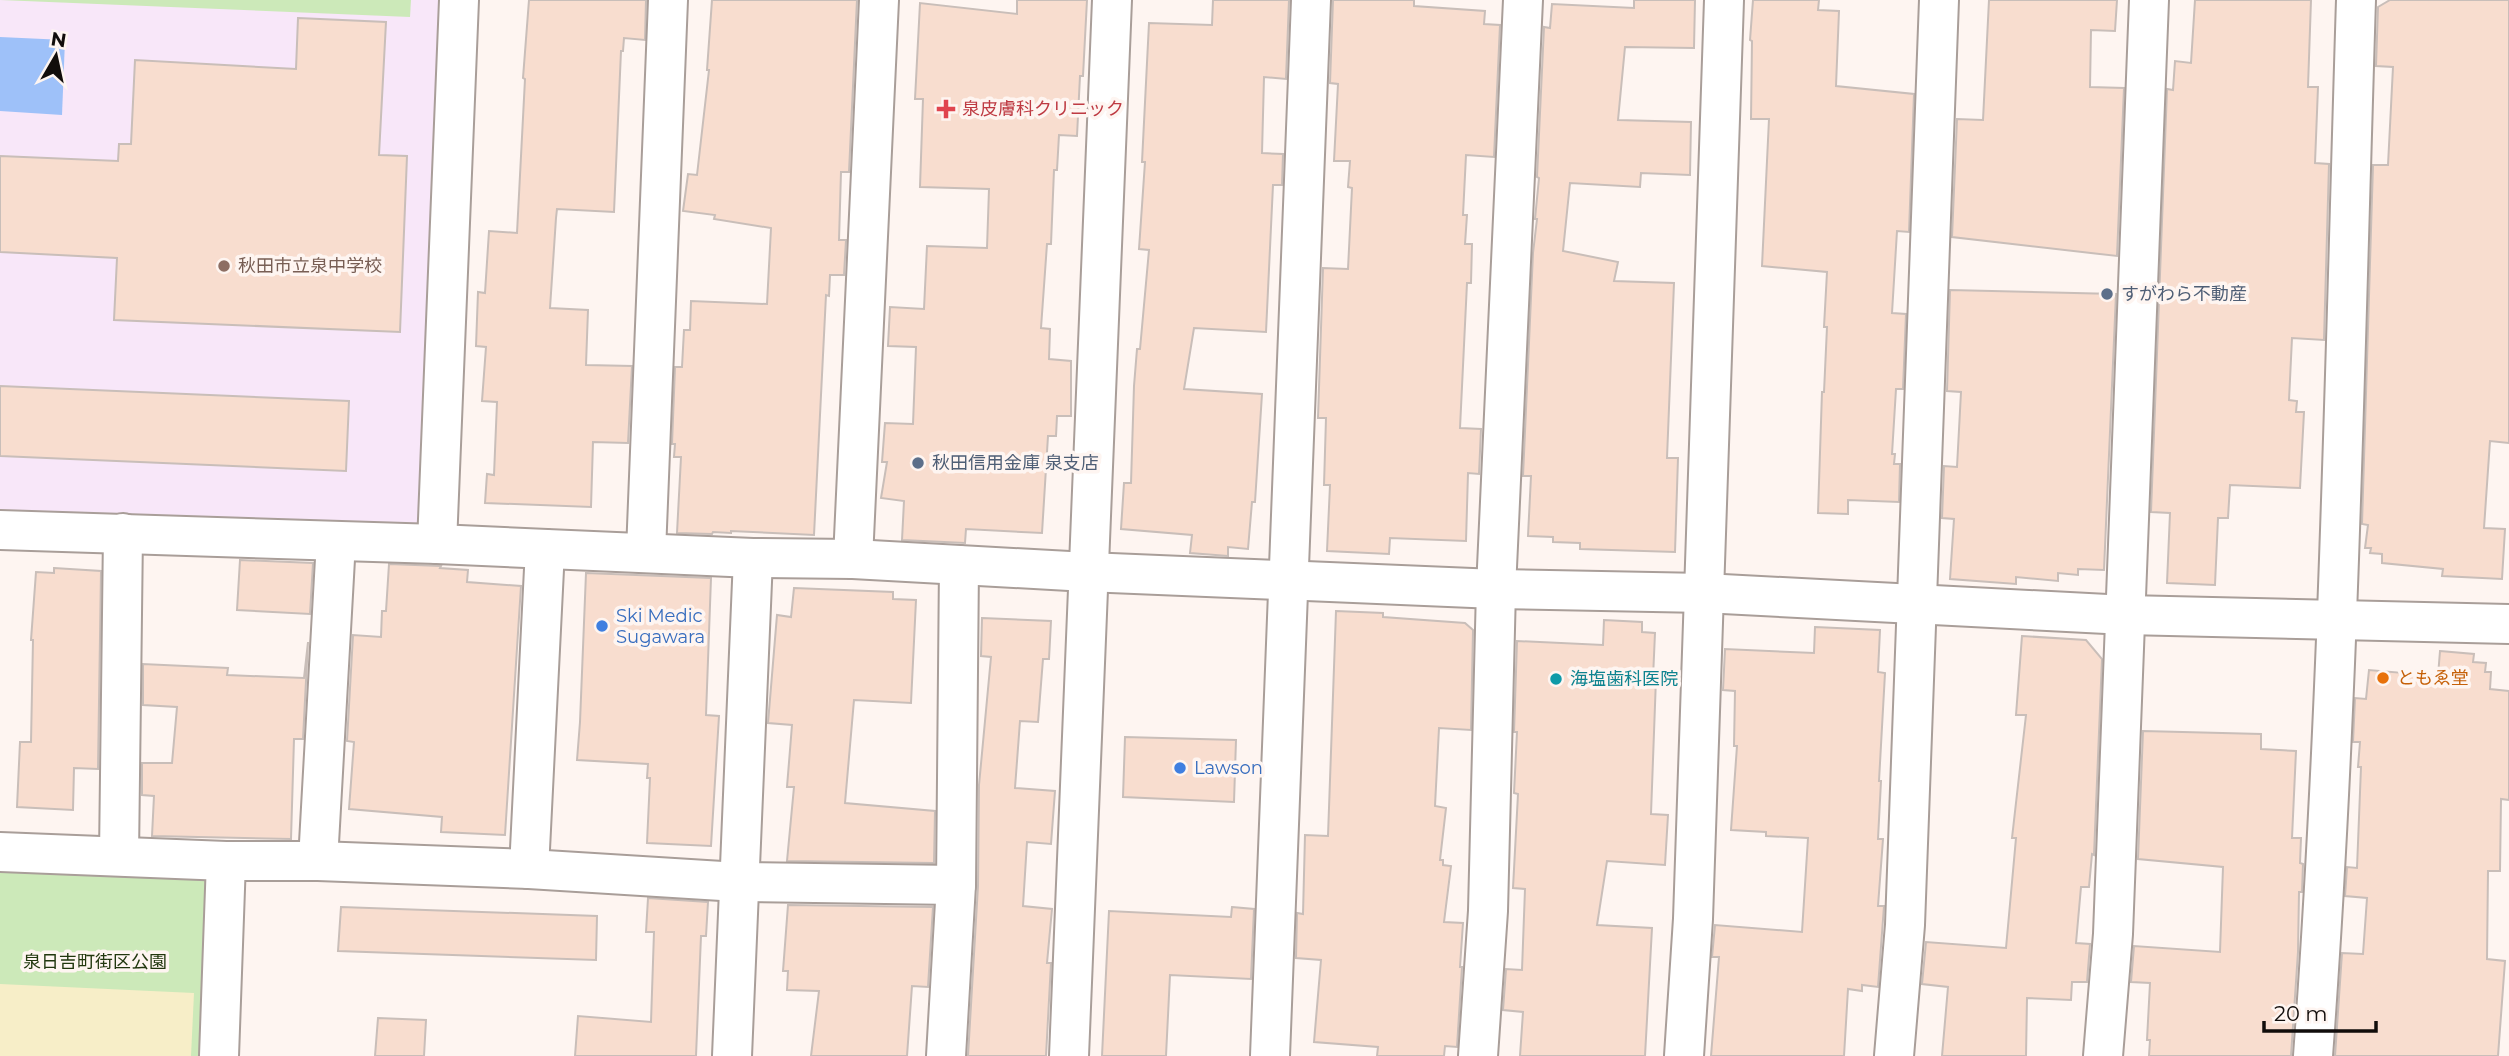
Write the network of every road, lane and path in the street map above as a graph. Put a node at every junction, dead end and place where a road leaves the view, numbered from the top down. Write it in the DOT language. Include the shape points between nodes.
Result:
graph roads {
  1 [pos="459,0"];
  2 [pos="668,0"];
  3 [pos="879,0"];
  4 [pos="1112,0"];
  5 [pos="1311,0"];
  6 [pos="1523,0"];
  7 [pos="1724,0"];
  8 [pos="1939,0"];
  9 [pos="2148,0"];
  10 [pos="2356,0"];
  11 [pos="0,530"];
  12 [pos="123,533"];
  13 [pos="336,541"];
  14 [pos="437,544"];
  15 [pos="545,549"];
  16 [pos="646,552"];
  17 [pos="753,558"];
  18 [pos="853,559"];
  19 [pos="959,565"];
  20 [pos="1087,572"];
  21 [pos="1287,580"];
  22 [pos="1496,589"];
  23 [pos="1704,593"];
  24 [pos="1918,605"];
  25 [pos="2126,615"];
  26 [pos="2336,619"];
  27 [pos="2509,624"];
  28 [pos="0,852"];
  29 [pos="119,856"];
  30 [pos="226,861"];
  31 [pos="318,861"];
  32 [pos="528,869"];
  33 [pos="738,882"];
  34 [pos="956,885"];
  35 [pos="219,1056"];
  36 [pos="732,1056"];
  37 [pos="946,1056"];
  38 [pos="1069,1056"];
  39 [pos="1270,1056"];
  40 [pos="1478,1056"];
  41 [pos="1684,1056"];
  42 [pos="1894,1056"];
  43 [pos="2103,1056"];
  44 [pos="2313,1056"];
  1 -- 14 [label="street"];
  2 -- 16 [label="street"];
  3 -- 18 [label="street"];
  4 -- 20 [label="street"];
  5 -- 21 [label="street"];
  6 -- 22 [label="street"];
  7 -- 23 [label="street"];
  8 -- 24 [label="street"];
  9 -- 25 [label="street"];
  10 -- 26 [label="street"];
  11 -- 12 [label="street"];
  12 -- 13 [label="street"];
  12 -- 29 [label="street"];
  13 -- 14 [label="street"];
  13 -- 31 [label="street"];
  14 -- 15 [label="street"];
  15 -- 16 [label="street"];
  15 -- 32 [label="street"];
  16 -- 17 [label="street"];
  17 -- 18 [label="street"];
  17 -- 33 [label="street"];
  18 -- 19 [label="street"];
  19 -- 20 [label="street"];
  19 -- 34 [label="street"];
  20 -- 21 [label="street"];
  20 -- 38 [label="street"];
  21 -- 22 [label="street"];
  21 -- 39 [label="street"];
  22 -- 23 [label="street"];
  22 -- 40 [label="street" via="1488,911"];
  23 -- 24 [label="street"];
  23 -- 41 [label="street"];
  24 -- 25 [label="street"];
  24 -- 42 [label="street" via="1905,925"];
  25 -- 26 [label="street"];
  25 -- 43 [label="street" via="2113,934"];
  26 -- 27 [label="street"];
  26 -- 44 [label="street"];
  28 -- 29 [label="street"];
  29 -- 30 [label="street"];
  30 -- 31 [label="street"];
  30 -- 35 [label="street"];
  31 -- 32 [label="street"];
  32 -- 33 [label="street"];
  33 -- 34 [label="street"];
  33 -- 36 [label="street"];
  34 -- 37 [label="street"];
}
